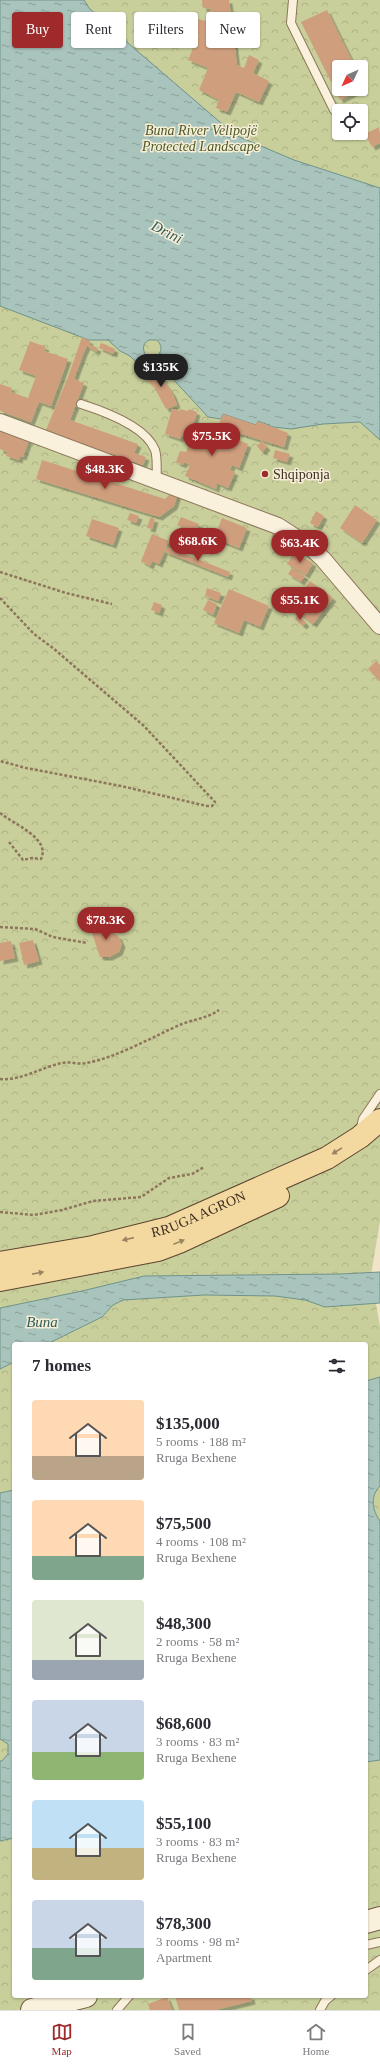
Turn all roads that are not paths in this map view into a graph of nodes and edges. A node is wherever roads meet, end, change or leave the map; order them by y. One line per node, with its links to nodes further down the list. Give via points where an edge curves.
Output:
1 (294, 0): 2 (lane, via 291,23)
2 (332, 106)
3 (80, 404): 5 (lane, via 102,411 135,427 147,438 154,450)
4 (0, 422): 5 (street)
5 (157, 481): 6 (street, via 278,526 297,538 323,559)
6 (380, 626)
7 (380, 1094): 9 (lane, via 363,1119)
8 (380, 1120): 9 (main road, RRUGA AGRON)
9 (370, 1139): 10 (main road, RRUGA AGRON, one-way to 10, via 169,1228 93,1247); 11 (main road, RRUGA AGRON, one-way to 9, via 158,1250 179,1242 343,1165)
10 (0, 1263)
11 (0, 1280)
12 (380, 1918): 13 (main road)
13 (368, 1921)
14 (380, 1942): 15 (lane)
15 (368, 1945)
16 (380, 1960): 17 (lane)
17 (368, 1969)
18 (78, 1998): 21 (main road)
19 (127, 1998): 22 (lane)
20 (329, 1998): 23 (lane)
21 (32, 2010)
22 (117, 2010)
23 (320, 2010)

